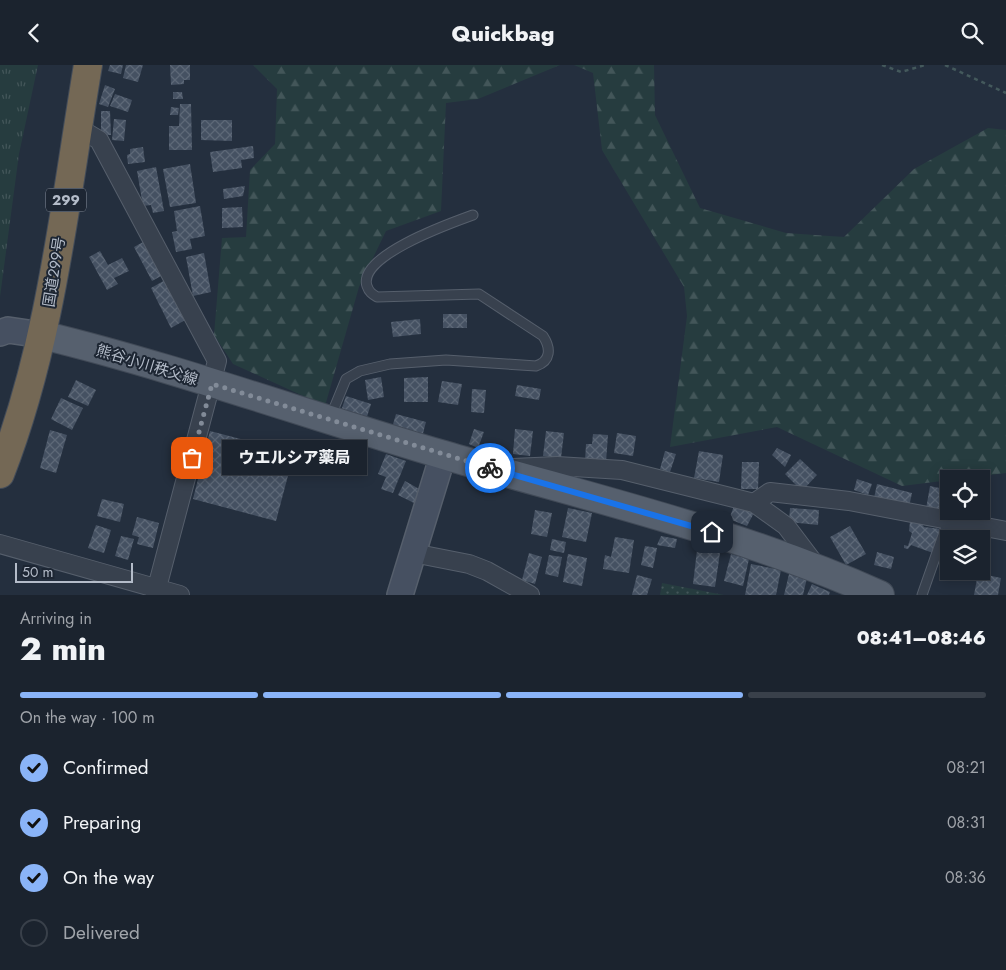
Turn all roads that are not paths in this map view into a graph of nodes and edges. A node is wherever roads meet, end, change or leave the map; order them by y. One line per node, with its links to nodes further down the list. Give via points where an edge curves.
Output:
1 (88, 65): 2 (highway, 国道299号 / 299)
2 (77, 127): 5 (highway, 国道299号 / 299); 6 (street, via 99,140 217,361)
3 (473, 215): 7 (lane, via 429,233 378,260 367,275 371,294 377,297 479,294 543,336 548,343 547,358 536,366 446,360 390,364 360,371 346,379)
4 (0, 333): 5 (street, via 8,330)
5 (42, 335): 6 (main road, 熊谷小川秩父線); 10 (highway, 国道299号 / 299)
6 (212, 384): 7 (main road, 熊谷小川秩父線); 17 (street)
7 (329, 420): 8 (main road, 熊谷小川秩父線)
8 (443, 455): 9 (main road, 熊谷小川秩父線); 15 (street)
9 (503, 472): 11 (street, via 512,468 557,466 622,470); 16 (main road, 熊谷小川秩父線, via 653,514)
10 (0, 474)
11 (754, 503): 12 (street, via 770,492 850,501); 16 (street, via 786,526)
12 (948, 521): 13 (street); 22 (lane)
13 (1006, 531)
14 (0, 544): 17 (street)
15 (413, 553): 19 (street); 20 (street, via 469,564)
16 (818, 568): 21 (main road, 熊谷小川秩父線)
17 (156, 592): 18 (street)
18 (180, 595)
19 (400, 595)
20 (530, 595)
21 (880, 595)
22 (922, 595)

